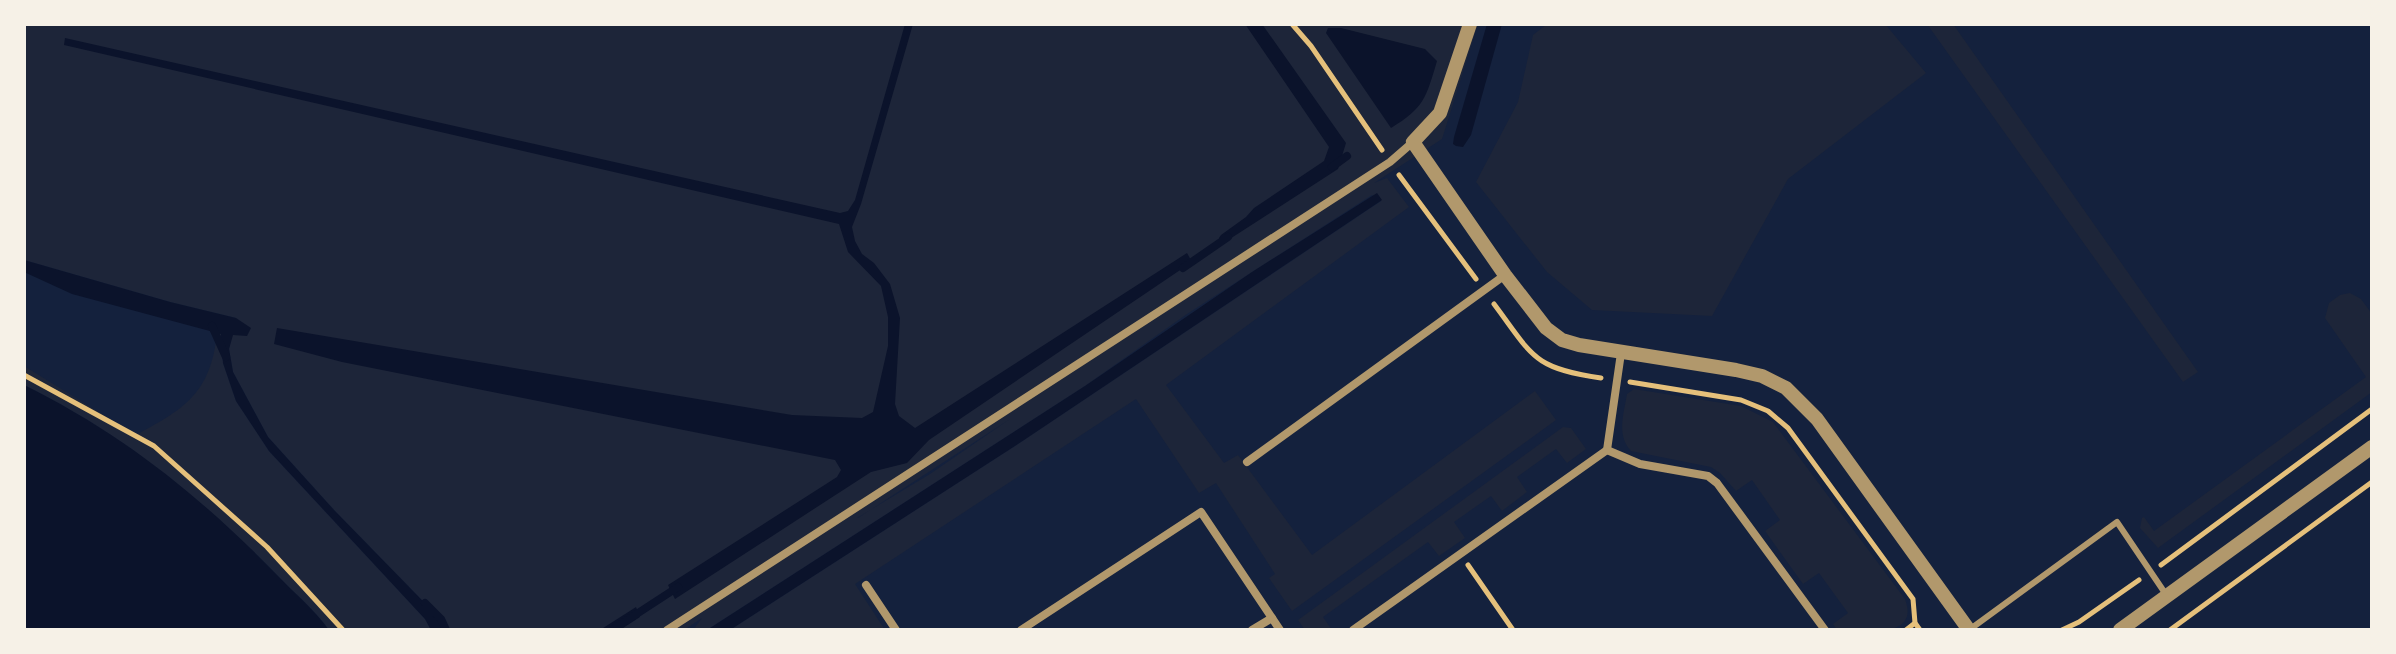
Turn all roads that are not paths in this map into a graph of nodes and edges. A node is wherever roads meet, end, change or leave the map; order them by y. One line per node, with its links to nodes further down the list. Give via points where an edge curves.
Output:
1 (1470, 24): 2 (street, via 1440,113)
2 (1413, 142): 3 (street); 11 (street, via 1390,162)
3 (1505, 275): 4 (street, via 1546,328 1562,340); 7 (street)
4 (1621, 353): 6 (street); 18 (street, via 1736,370 1786,388 1817,419)
5 (2372, 447): 9 (street)
6 (1607, 450): 16 (street); 17 (street, via 1640,464 1708,476 1717,483)
7 (1247, 462)
8 (866, 585): 12 (street)
9 (2167, 596): 18 (lane, via 2117,522); 19 (street)
10 (1272, 618): 13 (street, via 1201,512); 14 (street); 15 (street)
11 (667, 630)
12 (896, 630)
13 (1021, 630)
14 (1252, 630)
15 (1280, 630)
16 (1353, 630)
17 (1825, 630)
18 (1969, 630)
19 (2120, 630)

